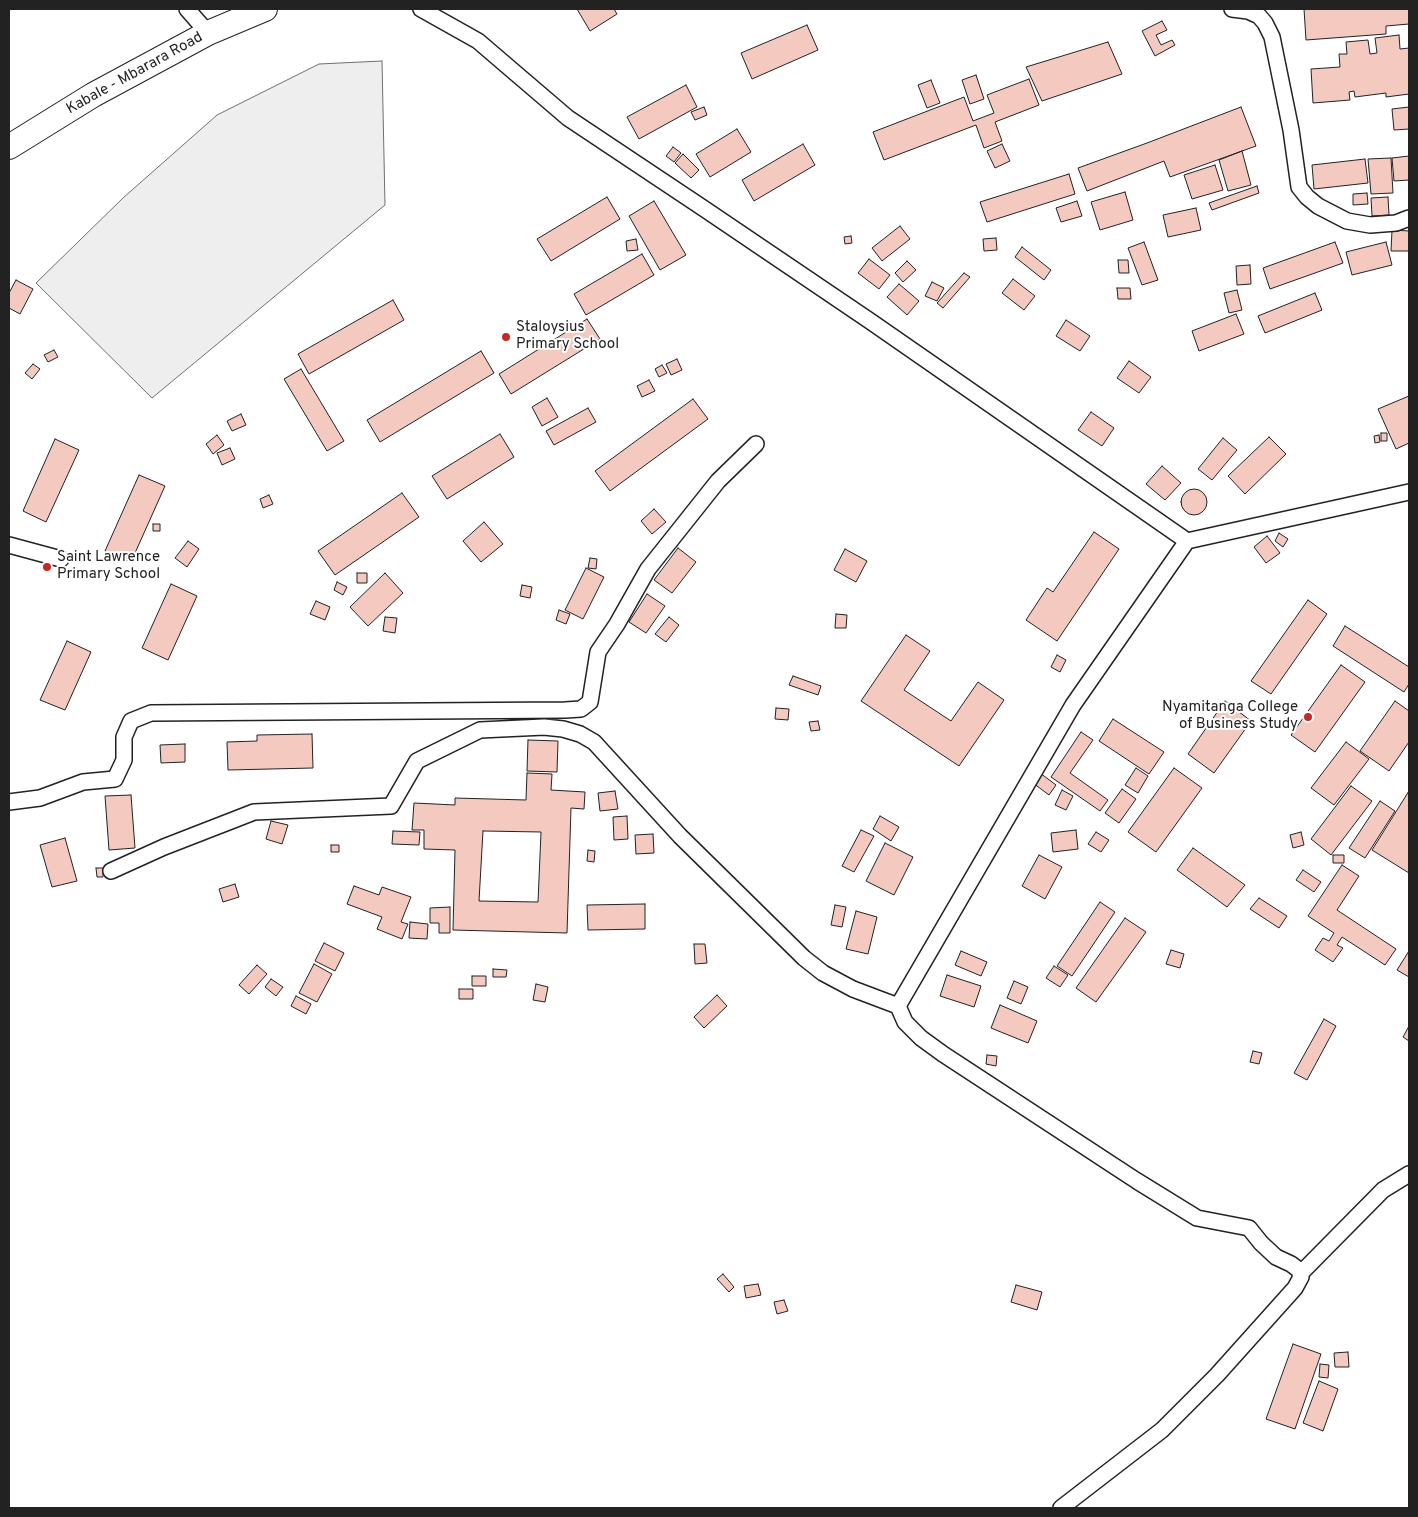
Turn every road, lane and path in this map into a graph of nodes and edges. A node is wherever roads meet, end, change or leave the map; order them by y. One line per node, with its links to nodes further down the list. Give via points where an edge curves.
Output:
1 (187, 9): 5 (street)
2 (265, 9): 5 (main road, Kabale - Mbarara Road)
3 (421, 9): 10 (street, via 478,41 568,118)
4 (1232, 9): 7 (street, via 1259,16 1272,38 1299,187 1307,197 1347,220 1370,225 1396,223)
5 (208, 33): 6 (main road, Kabale - Mbarara Road, via 93,95)
6 (9, 147)
7 (1409, 218)
8 (756, 444): 13 (street, via 718,481 648,569 598,652 590,702 581,709 151,713 131,721 124,737 124,760 115,780 83,782 40,798)
9 (1409, 492): 10 (street)
10 (1187, 541): 15 (street, via 1073,705)
11 (9, 545): 12 (street)
12 (61, 559)
13 (9, 802)
14 (111, 871): 15 (street, via 254,812 391,806 417,761 480,730 563,729 594,742 680,836 804,958 823,973 853,989)
15 (898, 1006): 17 (street, via 904,1022 943,1054 1197,1218 1249,1228 1276,1257 1300,1270)
16 (1409, 1174): 17 (street, via 1383,1190)
17 (1301, 1274): 18 (street, via 1294,1288 1217,1375 1162,1430)
18 (1061, 1508)

